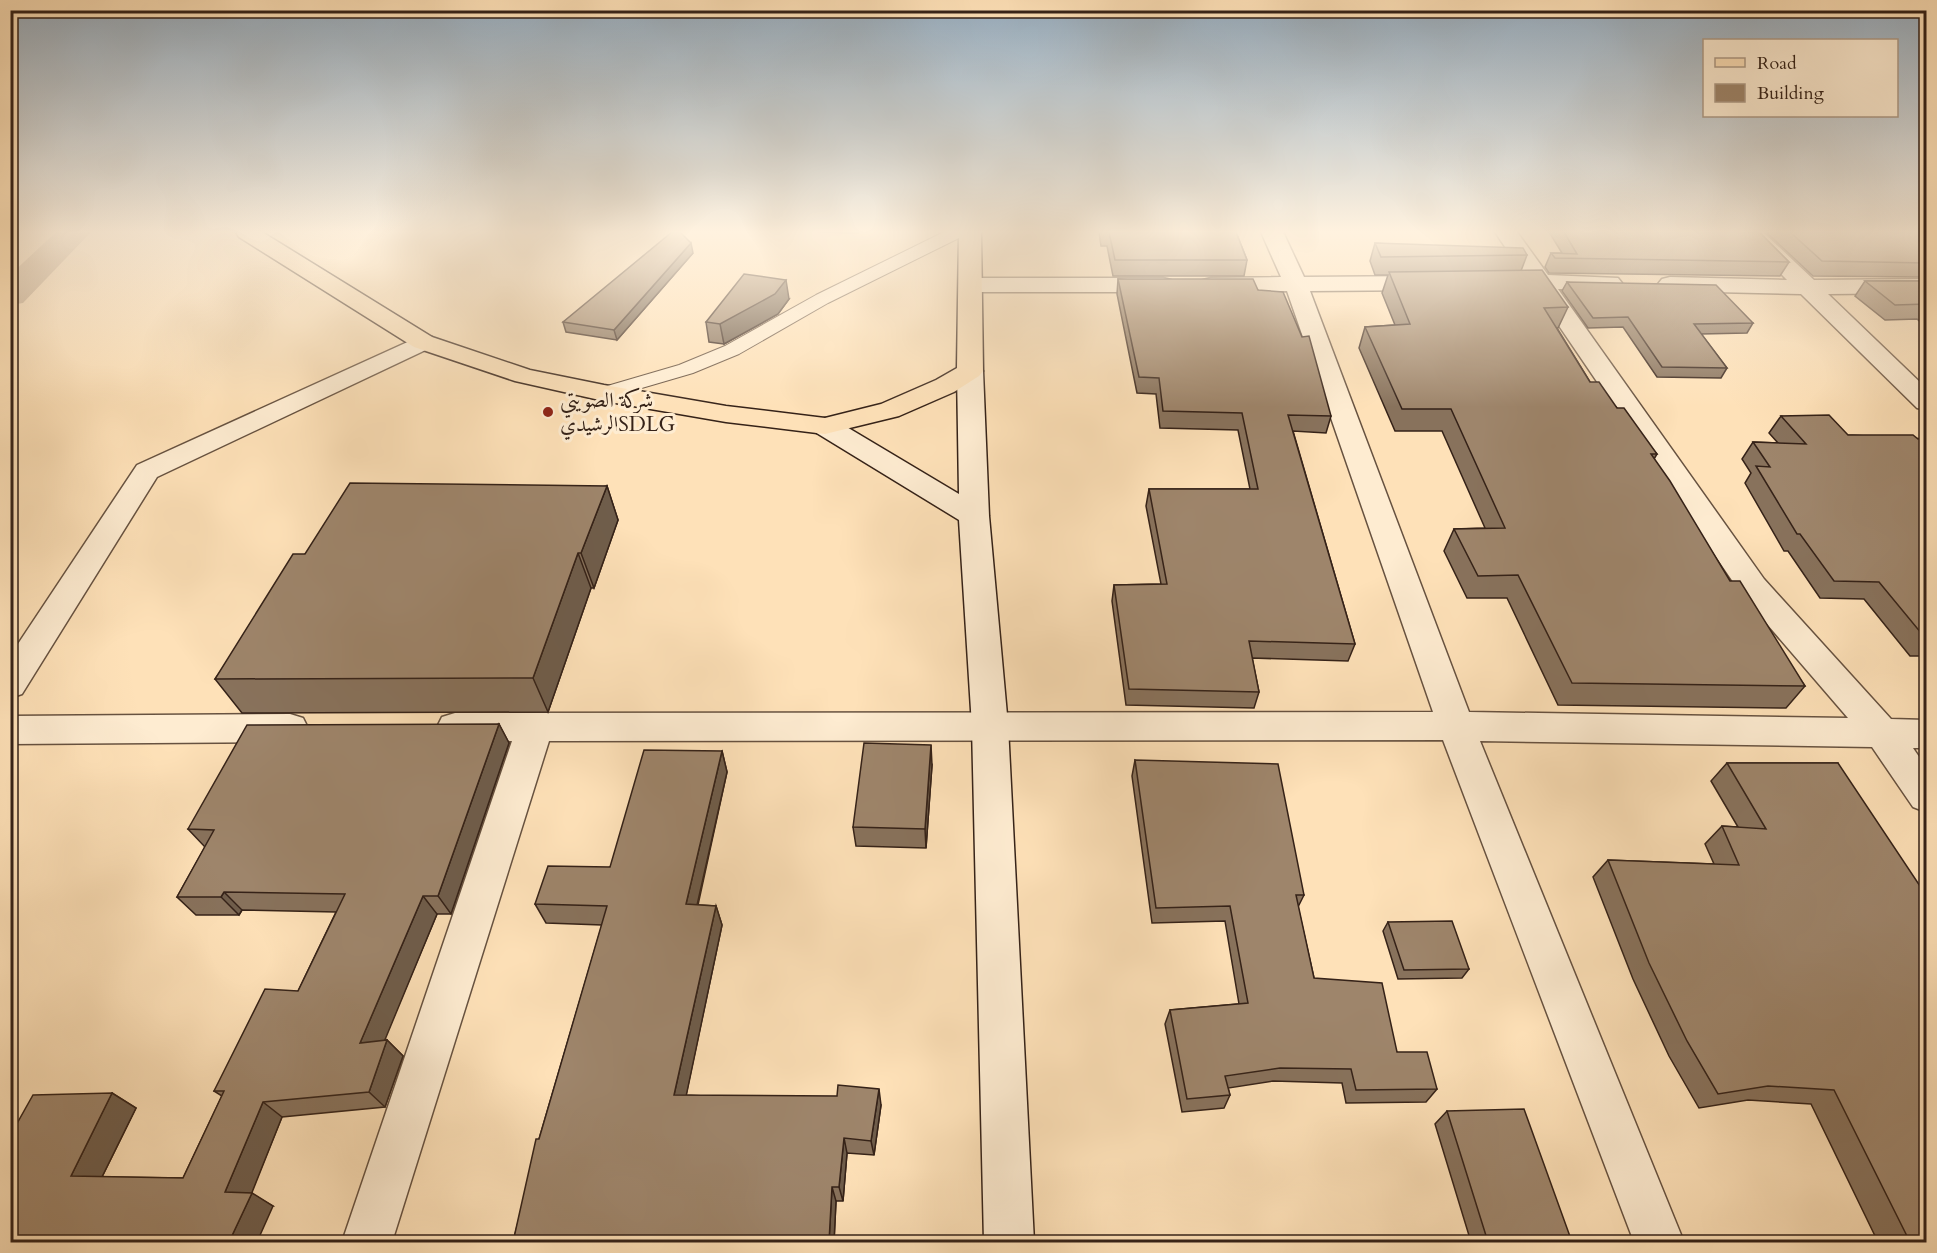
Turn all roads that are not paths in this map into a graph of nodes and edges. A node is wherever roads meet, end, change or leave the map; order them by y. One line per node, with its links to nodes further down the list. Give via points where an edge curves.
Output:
1 (341, 290): 7 (main road)
2 (839, 290): 9 (lane, via 732,350 686,369)
3 (972, 290): 8 (main road)
4 (1298, 290): 15 (street)
5 (1548, 290): 20 (street, via 1753,586)
6 (1812, 290): 10 (street)
7 (423, 342): 9 (main road, via 524,376); 13 (street, via 147,471)
8 (970, 372): 11 (main road, via 890,410); 12 (street)
9 (604, 393): 11 (main road)
10 (1926, 402)
11 (825, 426): 12 (street)
12 (974, 516): 14 (street)
13 (10, 685)
14 (990, 726): 15 (street); 17 (street); 24 (street)
15 (1456, 726): 20 (street); 25 (street)
16 (427, 727): 17 (street)
17 (535, 727): 23 (street)
18 (320, 728): 19 (street)
19 (10, 730)
20 (1883, 734): 21 (street); 22 (street)
21 (1926, 734)
22 (1926, 796)
23 (367, 1242)
24 (1009, 1242)
25 (1659, 1242)

